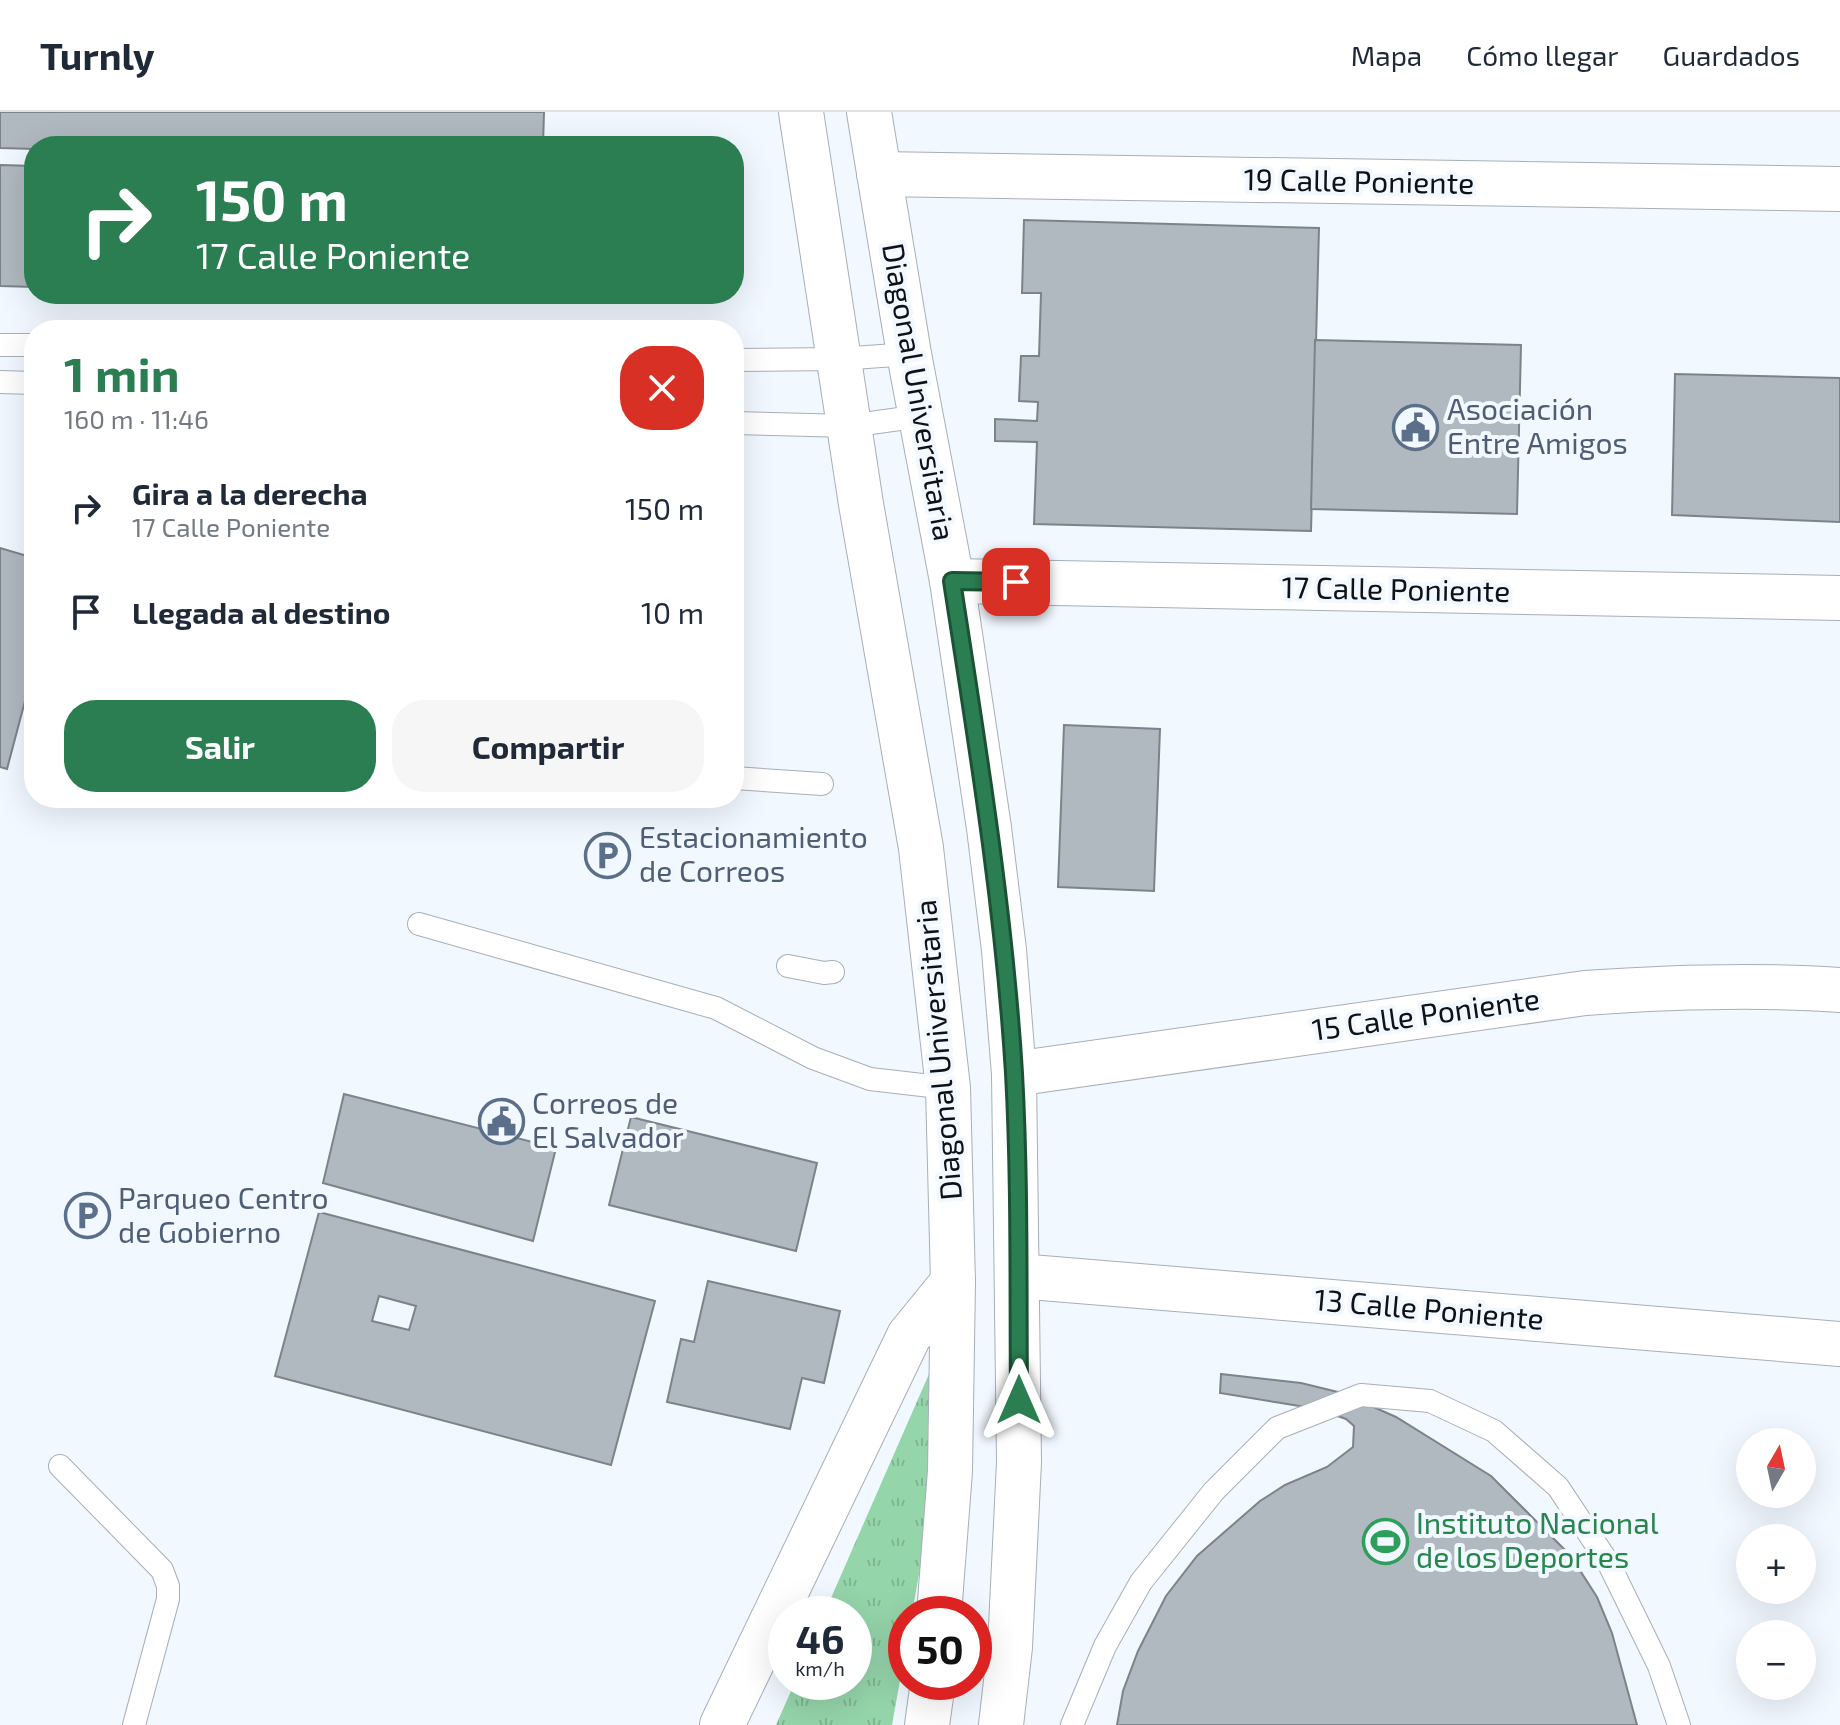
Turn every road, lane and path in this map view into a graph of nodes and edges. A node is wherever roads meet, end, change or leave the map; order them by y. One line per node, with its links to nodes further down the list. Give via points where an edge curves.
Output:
1 (801, 112): 8 (street, Diagonal Universitaria)
2 (869, 112): 3 (street, Diagonal Universitaria)
3 (879, 174): 4 (street, 19 Calle Poniente); 7 (street, Diagonal Universitaria)
4 (1840, 189)
5 (0, 345): 6 (lane)
6 (24, 345)
7 (909, 354): 8 (lane); 12 (street, Diagonal Universitaria)
8 (839, 359): 9 (lane); 14 (street, Diagonal Universitaria)
9 (744, 360)
10 (0, 382): 11 (lane)
11 (24, 383)
12 (921, 416): 14 (lane); 15 (street, Diagonal Universitaria)
13 (744, 423): 14 (lane)
14 (849, 426): 24 (street, Diagonal Universitaria, via 921,848)
15 (952, 581): 16 (street, 17 Calle Poniente); 23 (street, Diagonal Universitaria, via 993,858)
16 (1840, 598)
17 (744, 779): 18 (lane)
18 (822, 784)
19 (419, 924): 24 (lane, via 716,1008 813,1058 870,1079)
20 (788, 966): 21 (lane)
21 (833, 972)
22 (1840, 990): 23 (street, 15 Calle Poniente, via 1669,987 1585,993)
23 (1014, 1074): 25 (street, Diagonal Universitaria)
24 (948, 1088): 26 (street, Diagonal Universitaria)
25 (1018, 1276): 27 (street, 13 Calle Poniente); 34 (street, Diagonal Universitaria, via 1019,1462)
26 (953, 1282): 29 (street, Diagonal Universitaria, via 950,1471); 32 (street, via 909,1336)
27 (1840, 1344)
28 (60, 1466): 31 (lane, via 162,1570 168,1586)
29 (940, 1596)
30 (930, 1700): 33 (street)
31 (134, 1725)
32 (722, 1725)
33 (927, 1725)
34 (1001, 1725)
35 (1072, 1725): 36 (lane, via 1105,1646 1141,1582 1214,1491 1277,1428 1361,1395 1430,1401 1494,1431 1558,1487 1609,1564 1659,1666)
36 (1679, 1725)

